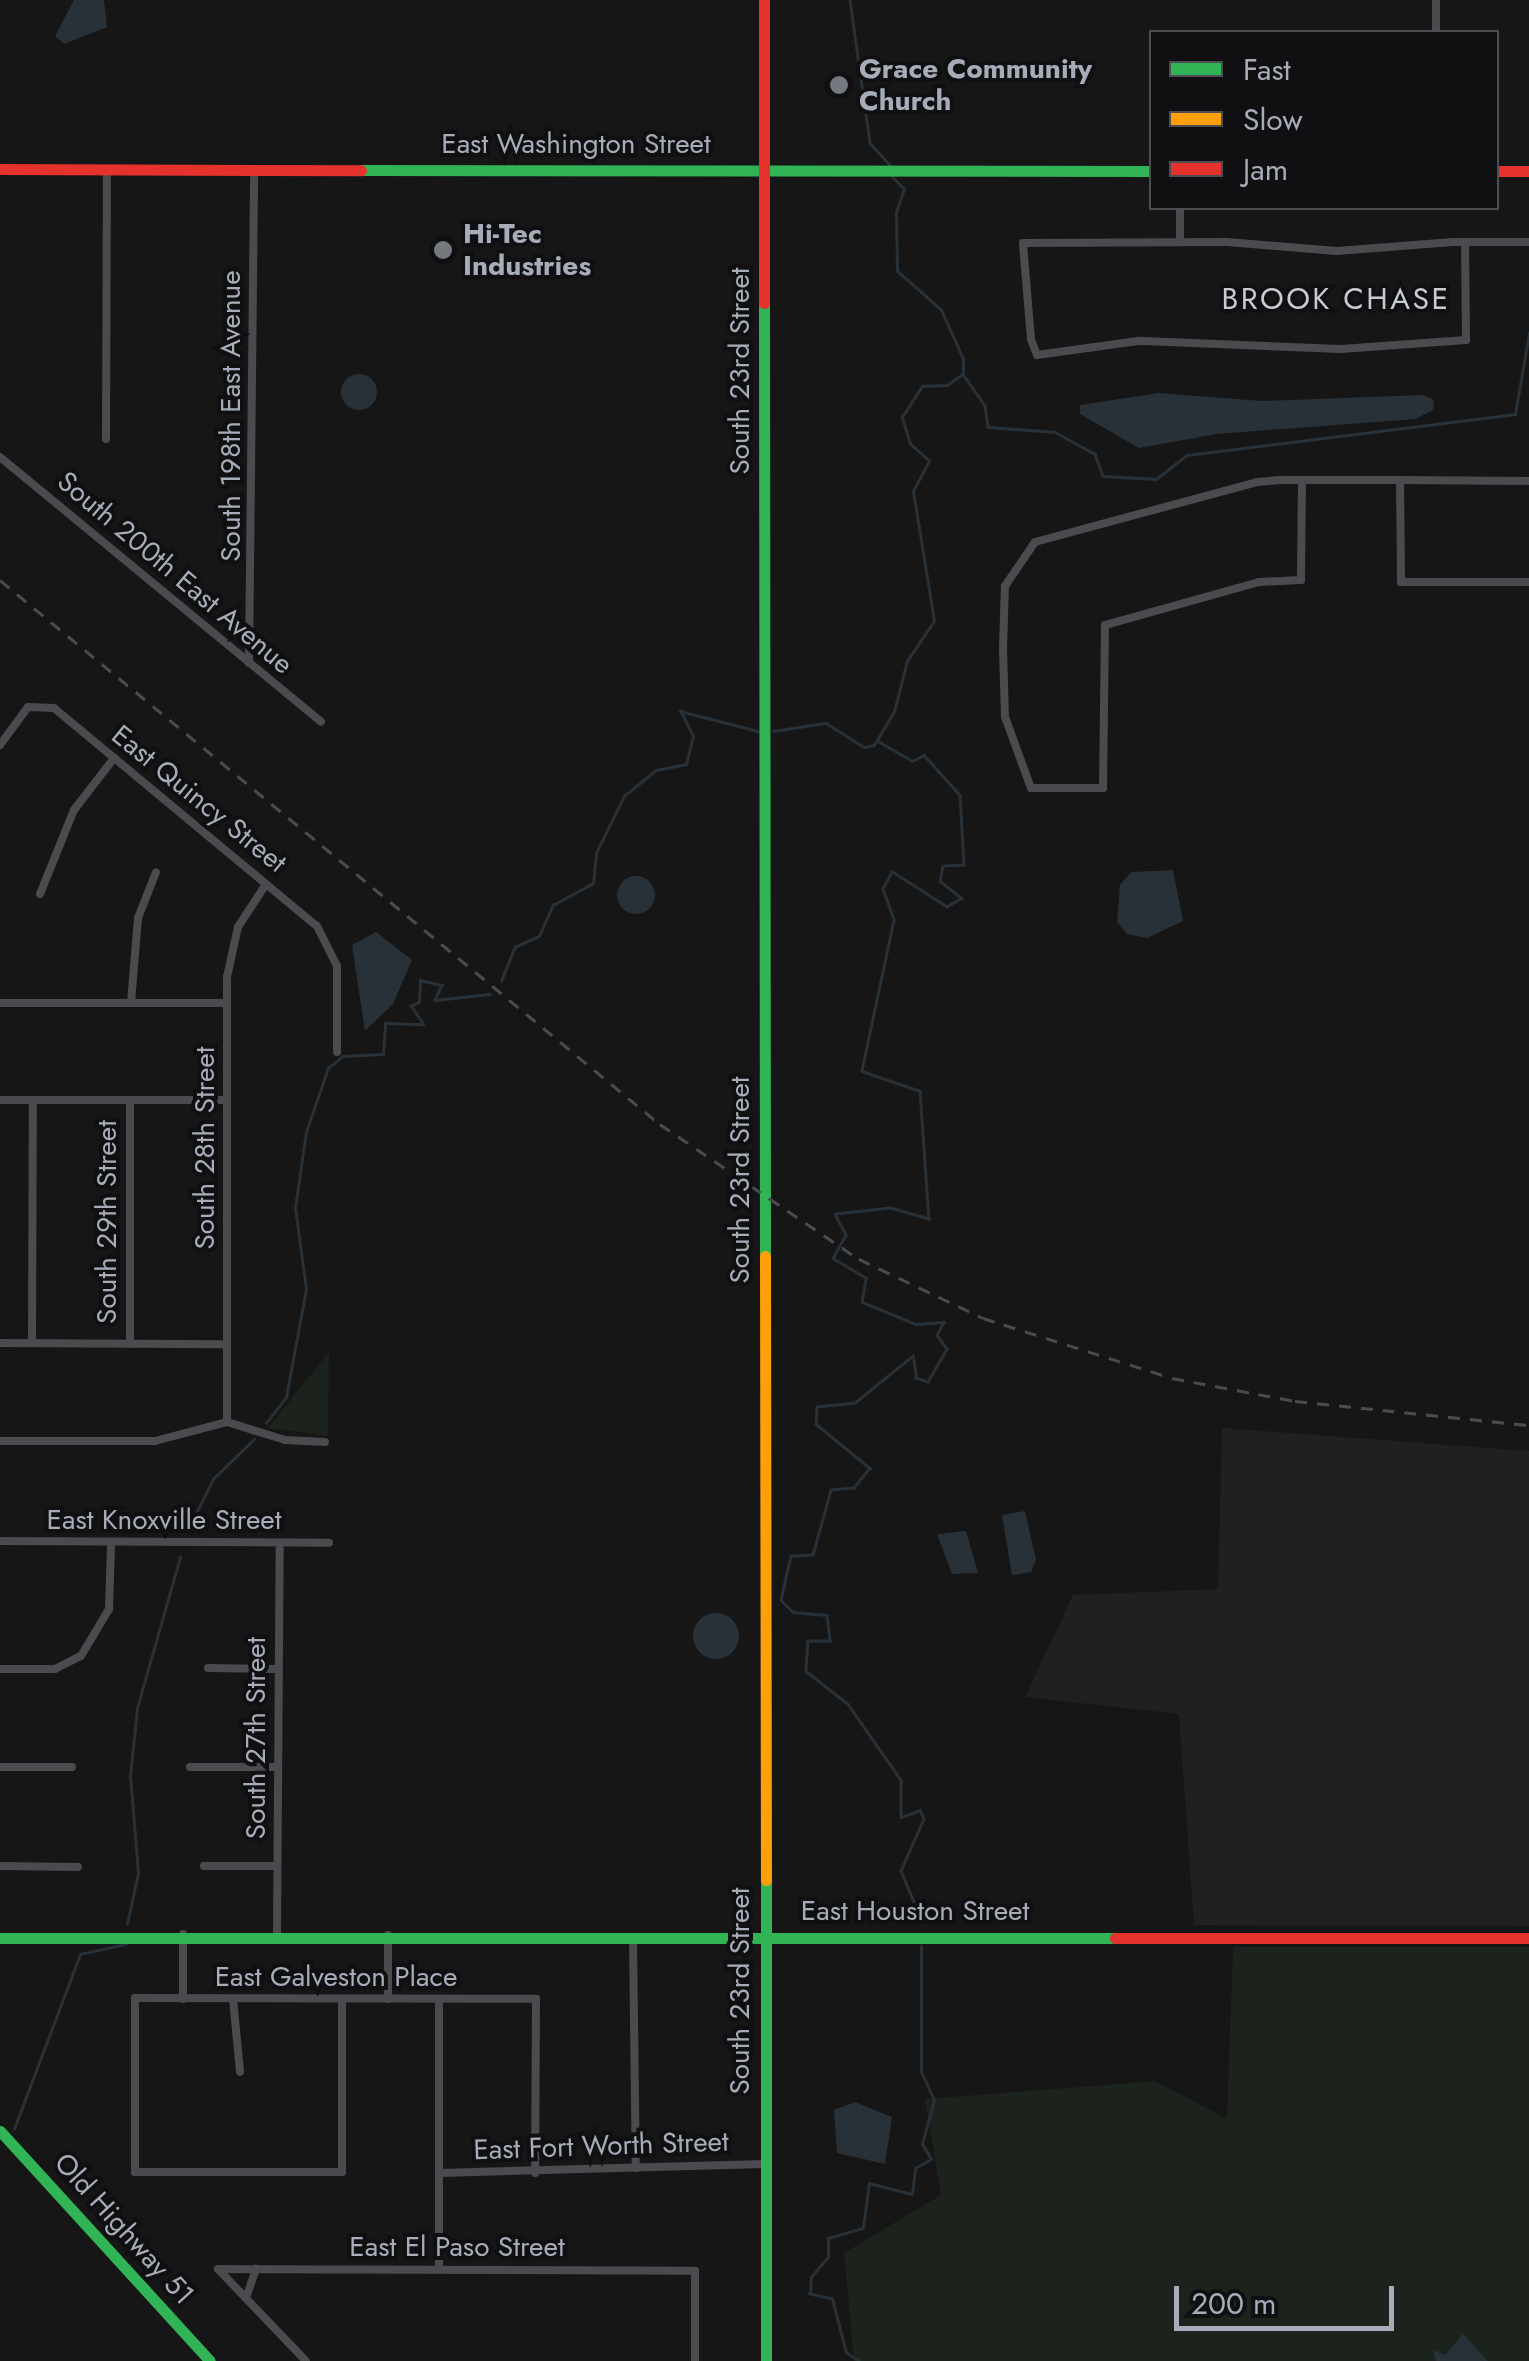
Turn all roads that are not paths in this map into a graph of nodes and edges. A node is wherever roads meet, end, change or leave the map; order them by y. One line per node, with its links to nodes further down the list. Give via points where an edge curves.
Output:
1 (764, 0): 5 (street, South 23rd Street)
2 (1436, 0): 3 (street)
3 (1436, 30)
4 (0, 169): 6 (street, East Washington Street)
5 (764, 169): 7 (street, East Washington Street); 8 (street, East Washington Street); 61 (street, South 23rd Street)
6 (107, 170): 7 (street, East Washington Street); 15 (street)
7 (254, 170): 21 (street, South 198th East Avenue)
8 (1149, 171)
9 (1499, 171): 10 (street)
10 (1529, 171)
11 (1180, 210): 12 (street)
12 (1180, 241): 13 (street, via 1337,251); 13 (street, via 1023,244 1037,355 1138,341 1341,350 1466,340)
13 (1466, 242): 14 (street)
14 (1529, 242)
15 (106, 439)
16 (0, 457): 21 (street, South 200th East Avenue)
17 (1302, 480): 17 (street, via 1238,486 1051,536 1020,554 1005,586 1005,716 1030,788 1104,788 1105,625 1258,582 1302,580); 18 (street)
18 (1400, 480): 19 (street); 20 (street, via 1401,582)
19 (1529, 481)
20 (1529, 582)
21 (249, 663): 22 (street, South 200th East Avenue)
22 (321, 722)
23 (0, 745): 24 (street, East Quincy Street, via 40,701)
24 (114, 758): 26 (street, East Quincy Street); 27 (street, via 74,810)
25 (156, 872): 29 (street, via 138,918)
26 (266, 884): 30 (street, South 28th Street, via 232,942); 31 (street, East Quincy Street, via 326,937 337,966)
27 (40, 894)
28 (0, 1003): 29 (street)
29 (131, 1003): 30 (street)
30 (227, 1003): 35 (street, South 28th Street)
31 (337, 1052)
32 (0, 1100): 33 (street)
33 (33, 1100): 34 (street); 37 (street)
34 (130, 1100): 35 (street); 38 (street, South 29th Street)
35 (227, 1100): 39 (street, South 28th Street)
36 (0, 1343): 37 (street)
37 (32, 1343): 38 (street)
38 (130, 1344): 39 (street)
39 (226, 1344): 40 (street, South 28th Street)
40 (226, 1422): 41 (street, via 156,1442); 42 (street, via 285,1440)
41 (0, 1442)
42 (325, 1442)
43 (0, 1542): 46 (street, East Knoxville Street)
44 (280, 1543): 45 (street, East Knoxville Street); 46 (street, East Knoxville Street); 49 (street, South 27th Street)
45 (329, 1543)
46 (110, 1547): 48 (street, via 109,1608 81,1656 55,1668)
47 (208, 1668): 49 (street)
48 (0, 1669)
49 (279, 1669): 53 (street, South 27th Street)
50 (0, 1766): 51 (street)
51 (72, 1767)
52 (190, 1767): 53 (street)
53 (277, 1768): 57 (street, South 27th Street)
54 (0, 1866): 55 (street)
55 (78, 1866)
56 (204, 1866): 57 (street)
57 (277, 1866): 59 (street, South 27th Street)
58 (183, 1934): 59 (street, East Houston Street); 63 (street, East Houston Street); 65 (street)
59 (277, 1934): 60 (street, East Houston Street)
60 (388, 1934): 62 (street, East Houston Street); 68 (street)
61 (766, 1935): 62 (street, East Houston Street); 64 (street, East Houston Street); 72 (street, South 23rd Street)
62 (633, 1936): 73 (street)
63 (0, 1938)
64 (1529, 1938)
65 (183, 1999): 66 (street, East Galveston Place); 67 (street, East Galveston Place, via 135,1998 135,2172 342,2172)
66 (233, 1999): 67 (street, East Galveston Place); 70 (street)
67 (342, 1999): 68 (street, East Galveston Place)
68 (388, 1999): 69 (street, East Galveston Place)
69 (439, 2000): 74 (street); 75 (street, East Galveston Place, via 536,2000)
70 (240, 2072)
71 (0, 2131): 79 (street, Old Highway 51)
72 (766, 2164): 73 (street, East Fort Worth Street); 82 (street, South 23rd Street)
73 (636, 2168): 75 (street, East Fort Worth Street)
74 (439, 2173): 75 (street, East Fort Worth Street); 77 (street)
75 (536, 2173)
76 (256, 2269): 77 (street, East El Paso Street); 78 (street); 78 (street, East El Paso Street, via 218,2269)
77 (439, 2270): 81 (street, East El Paso Street, via 696,2271)
78 (246, 2298): 80 (street)
79 (210, 2361)
80 (306, 2361)
81 (695, 2361)
82 (766, 2361)

